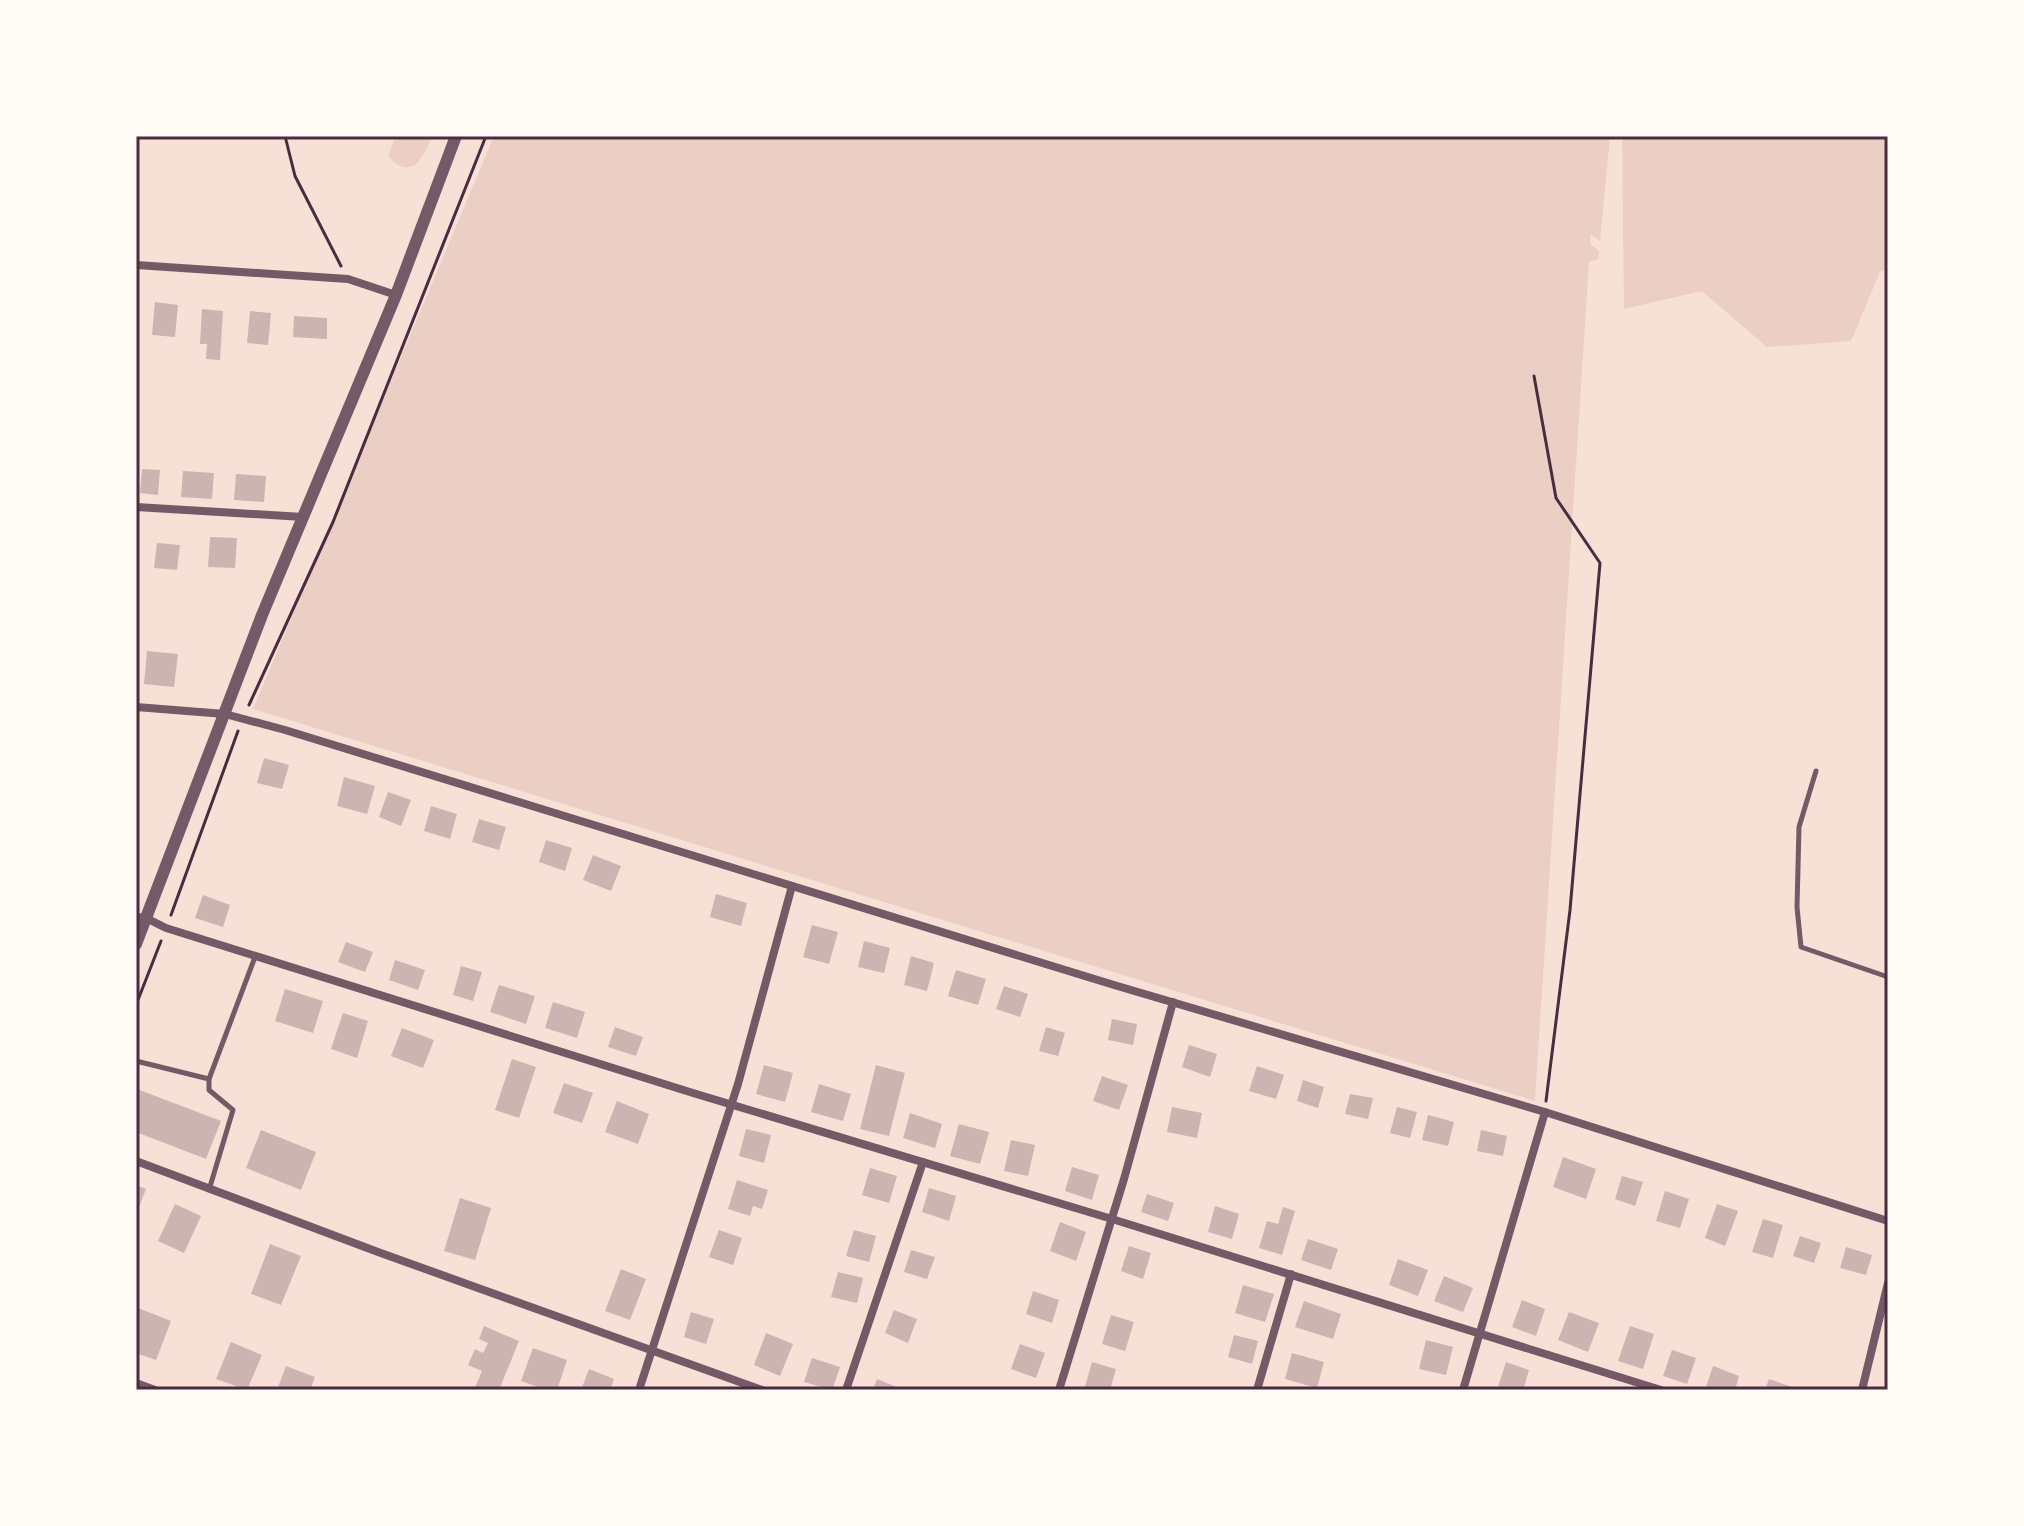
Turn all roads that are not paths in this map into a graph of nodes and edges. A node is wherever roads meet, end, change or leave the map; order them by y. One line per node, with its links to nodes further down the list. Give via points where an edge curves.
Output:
1 (456, 136): 3 (street)
2 (136, 265): 3 (street, via 348,279)
3 (396, 295): 5 (street)
4 (136, 507): 5 (street)
5 (303, 517): 7 (street)
6 (136, 707): 7 (street)
7 (225, 714): 9 (street); 10 (street)
8 (1816, 771): 13 (lane, via 1799,827 1801,947)
9 (792, 886): 14 (street); 17 (street)
10 (141, 918): 11 (street); 12 (street)
11 (136, 944)
12 (256, 956): 16 (lane); 17 (street)
13 (1888, 977)
14 (1173, 1002): 18 (street); 22 (street)
15 (136, 1061): 16 (lane)
16 (209, 1079): 21 (lane, via 209,1090 233,1110)
17 (730, 1104): 20 (street); 27 (street)
18 (1545, 1112): 23 (street); 26 (street)
19 (136, 1161): 21 (street)
20 (923, 1162): 22 (street); 32 (street)
21 (209, 1190): 27 (street)
22 (1112, 1219): 24 (street); 33 (street)
23 (1888, 1221)
24 (1291, 1274): 26 (street); 34 (street)
25 (1888, 1283): 37 (street)
26 (1480, 1333): 35 (street); 36 (street)
27 (652, 1351): 30 (street); 31 (street)
28 (136, 1383): 29 (street)
29 (155, 1390)
30 (639, 1390)
31 (762, 1390)
32 (846, 1390)
33 (1059, 1390)
34 (1257, 1390)
35 (1463, 1390)
36 (1661, 1390)
37 (1862, 1390)

